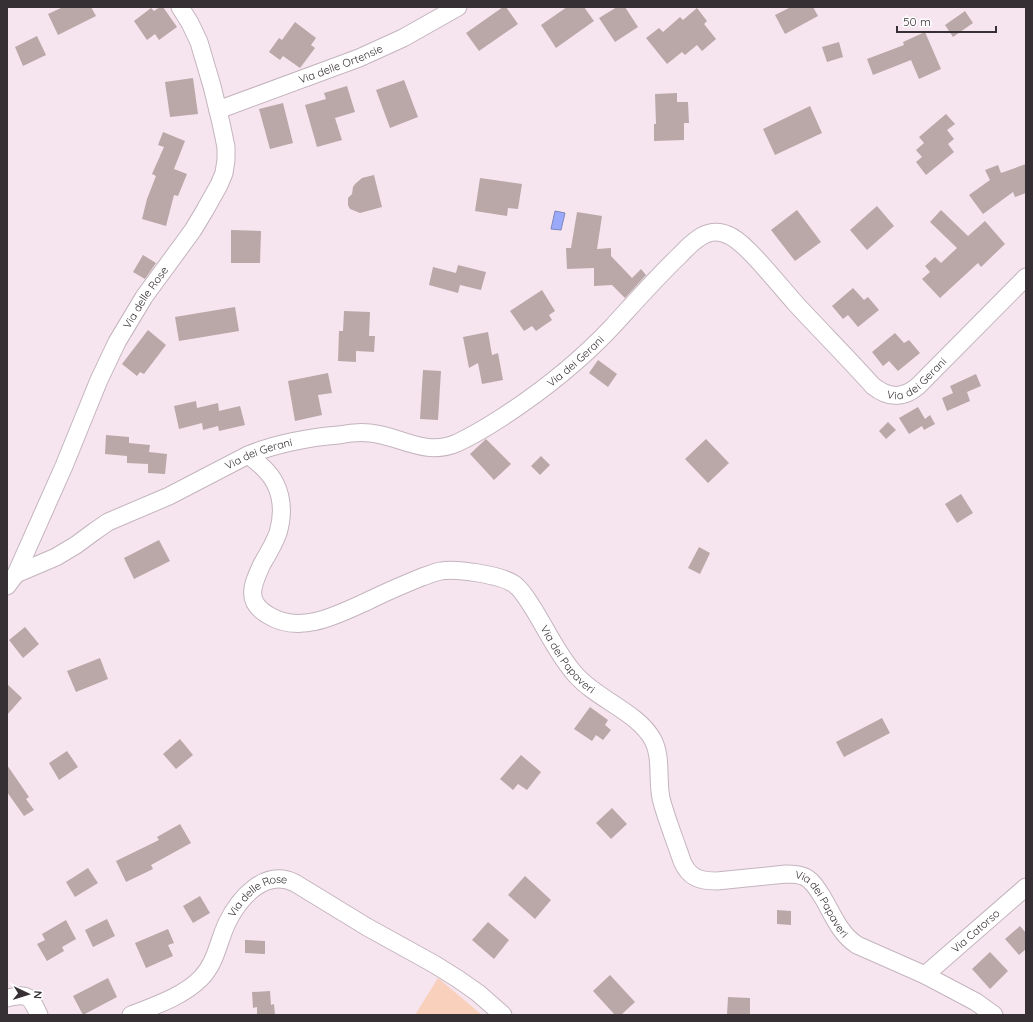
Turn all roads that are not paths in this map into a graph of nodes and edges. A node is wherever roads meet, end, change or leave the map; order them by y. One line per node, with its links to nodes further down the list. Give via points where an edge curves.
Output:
1 (180, 7): 3 (street, Via delle Rose, via 199,42)
2 (458, 7): 3 (street, Via delle Ortensie, via 408,35 358,58)
3 (218, 110): 6 (street, Via delle Rose, via 226,147 222,178 205,210 144,297 112,352)
4 (1026, 277): 5 (street, Via dei Gerani, via 912,392 889,395 873,386 743,246 727,234 713,232 701,236 692,243 576,361 518,406 463,440 432,448 381,435 352,433 300,440)
5 (248, 455): 6 (street, Via dei Gerani, via 169,496 108,522 76,545); 8 (street, Via dei Papaveri, via 270,474 278,489 282,505 278,532 252,588 256,604 266,614 290,622 304,623 325,619 443,570 498,577 511,582 520,590 563,659 580,680 635,719 654,741 663,805 684,867 692,875 709,881 786,874 803,876 818,889 850,940)
6 (12, 580)
7 (1026, 887): 8 (street, Via Catorso)
8 (925, 975): 13 (street, Via dei Papaveri, via 976,1002)
9 (7, 998): 10 (street, via 21,995 29,998)
10 (39, 1015)
11 (131, 1015): 12 (street, Via delle Rose, via 166,1001 191,987 201,978 213,962 236,908 256,887 276,878 295,883 443,969 469,986)
12 (503, 1015)
13 (994, 1015)

